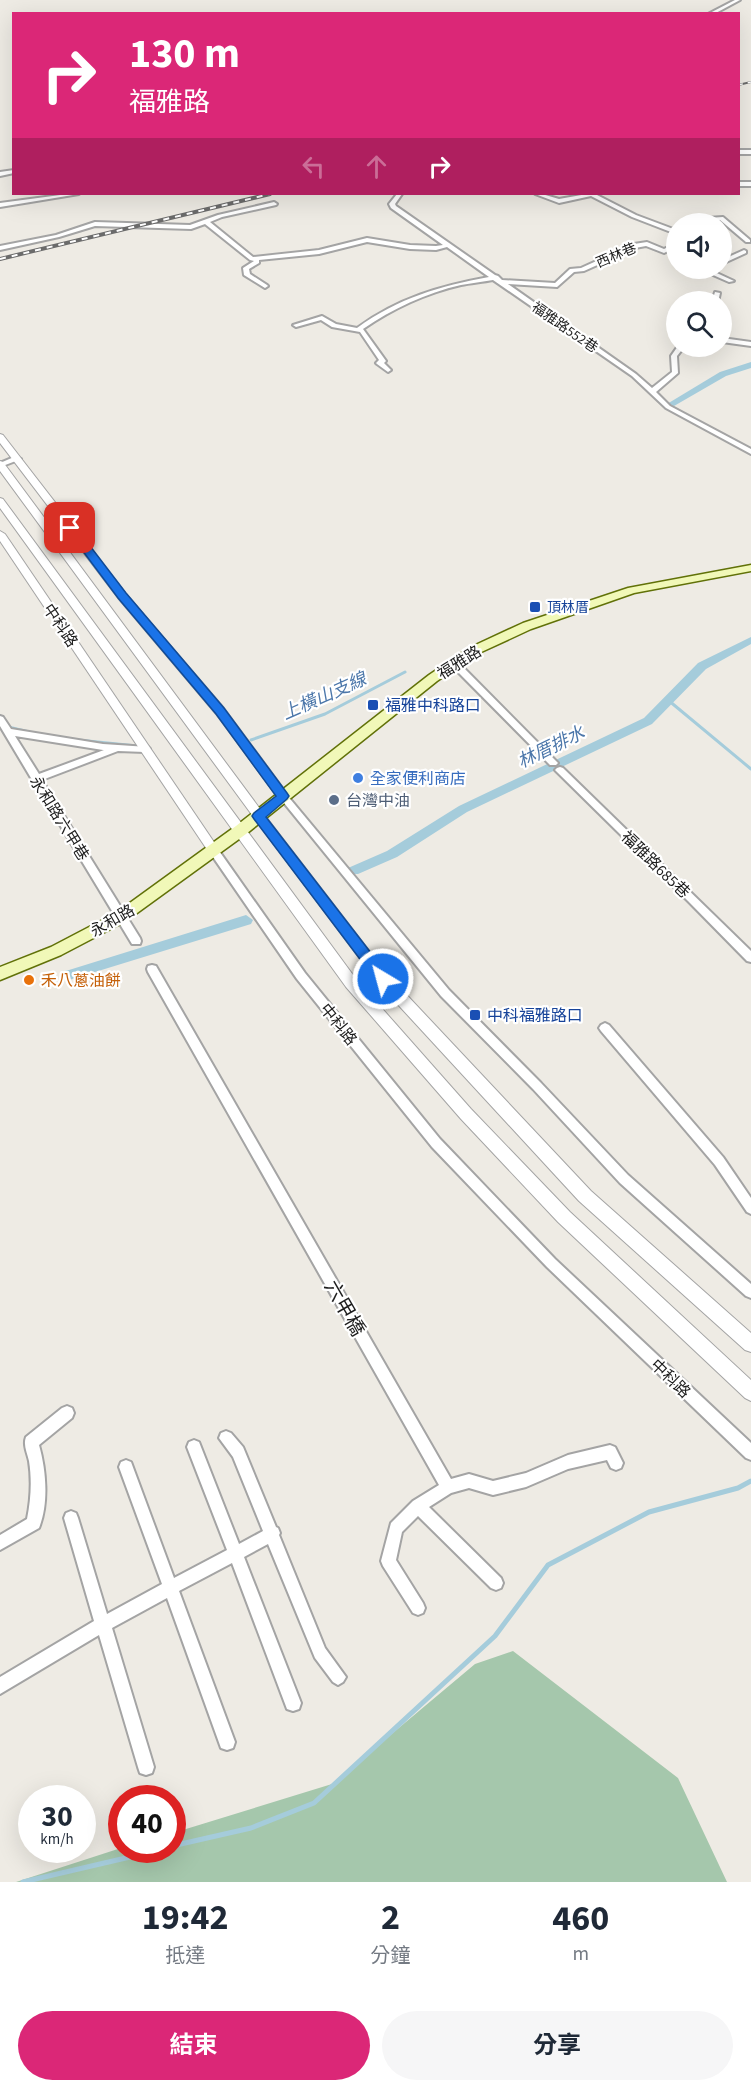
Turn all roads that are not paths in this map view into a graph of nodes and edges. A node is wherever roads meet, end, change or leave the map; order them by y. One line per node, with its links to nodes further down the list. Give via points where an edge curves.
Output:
1 (738, 0): 2 (street)
2 (714, 12)
3 (69, 195): 9 (street)
4 (398, 195): 14 (street, 福雅路552巷, via 393,207)
5 (541, 195): 6 (street, 西林巷, via 559,201)
6 (587, 195)
7 (594, 195): 12 (street, 西林巷)
8 (274, 204): 10 (street)
9 (0, 205)
10 (205, 221): 15 (street, via 184,227 95,224); 19 (street)
11 (732, 227): 13 (street)
12 (666, 228)
13 (748, 241)
14 (449, 245): 19 (street, via 404,247 367,240 319,252); 20 (street, 福雅路552巷)
15 (0, 248)
16 (665, 250): 20 (street, 西林巷, via 647,244 634,246 582,270 572,270 557,285)
17 (744, 252): 18 (street)
18 (732, 257)
19 (256, 259): 23 (street, via 247,267 247,275)
20 (499, 279): 25 (street, 西林巷, via 469,282 430,293); 30 (street, 福雅路552巷)
21 (726, 279): 22 (street)
22 (731, 281)
23 (266, 286)
24 (296, 325): 25 (street, via 322,318 334,326)
25 (358, 330): 29 (street)
26 (732, 341): 27 (street)
27 (751, 344)
28 (674, 357): 30 (street, via 675,373)
29 (388, 370)
30 (652, 391): 32 (street, 福雅路552巷, via 668,407)
31 (0, 437): 33 (street)
32 (751, 452)
33 (17, 459): 34 (street); 44 (street, via 122,596 220,711)
34 (0, 464): 45 (street)
35 (0, 501): 46 (street, 中科路)
36 (0, 534): 42 (street, 中科路)
37 (751, 568): 38 (main road, 福雅路, via 632,590 527,626)
38 (454, 663): 44 (main road, 福雅路); 50 (street, 福雅路685巷)
39 (0, 719): 40 (street, 永和路六甲巷)
40 (8, 732): 41 (street); 43 (street, 永和路六甲巷)
41 (119, 748): 42 (street); 43 (street)
42 (145, 749): 47 (street, 中科路)
43 (35, 779): 48 (street, 永和路六甲巷)
44 (283, 796): 45 (main road, 福雅路); 55 (street, via 445,993 624,1179)
45 (259, 816): 46 (main road, 福雅路); 56 (street, via 383,979 498,1104 585,1196)
46 (241, 830): 47 (main road, 福雅路); 57 (street, 中科路, via 351,983 466,1114 564,1217)
47 (214, 850): 48 (main road, 永和路); 61 (street, 中科路, via 300,976 436,1143 551,1263)
48 (121, 917): 49 (street); 52 (main road, 永和路, via 56,951)
49 (136, 941)
50 (751, 958)
51 (152, 969): 64 (street, 六甲橋)
52 (0, 974)
53 (605, 1028): 54 (street, via 719,1161)
54 (751, 1208)
55 (751, 1292)
56 (751, 1344)
57 (751, 1392)
58 (68, 1413): 68 (street, via 31,1442 39,1493 34,1523)
59 (226, 1438): 67 (street, via 238,1452)
60 (194, 1448): 69 (street)
61 (751, 1453)
62 (616, 1463): 64 (street, via 610,1452 493,1488 469,1481)
63 (126, 1467): 71 (street)
64 (448, 1487): 65 (street)
65 (418, 1506): 70 (street); 72 (street, via 396,1528 388,1561)
66 (71, 1518): 73 (street)
67 (273, 1533): 69 (street); 74 (street, via 320,1653)
68 (0, 1543)
69 (235, 1553): 71 (street); 76 (street)
70 (496, 1583)
71 (170, 1587): 73 (street); 77 (street)
72 (418, 1608)
73 (103, 1624): 75 (street); 78 (street)
74 (338, 1677)
75 (0, 1686)
76 (293, 1702)
77 (227, 1742)
78 (146, 1767)

